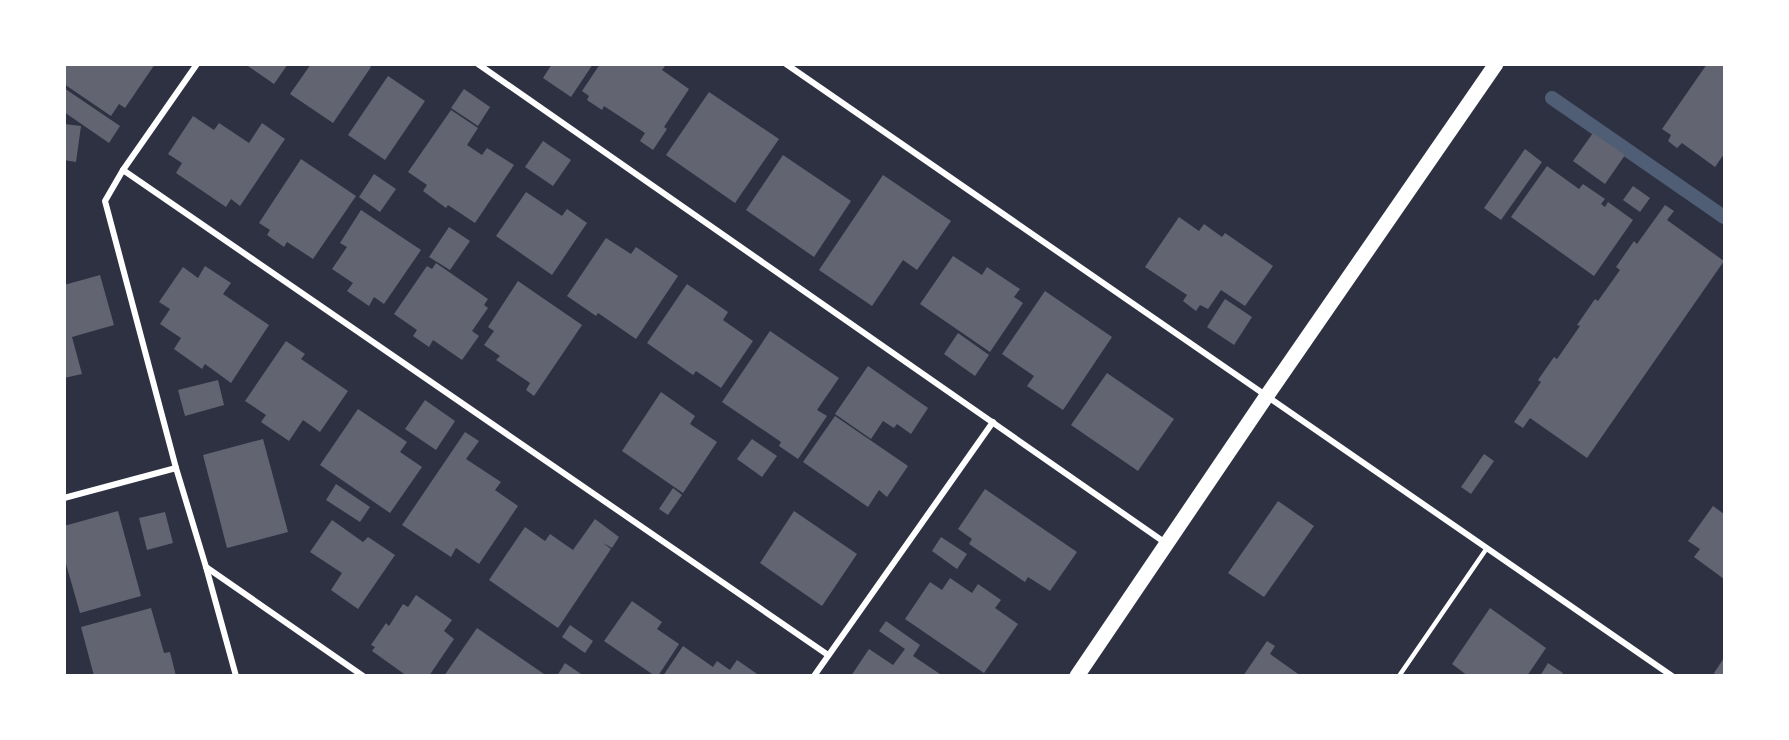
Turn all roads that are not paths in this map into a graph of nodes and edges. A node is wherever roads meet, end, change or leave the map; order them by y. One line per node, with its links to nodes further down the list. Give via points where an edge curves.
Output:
1 (197, 64): 5 (street)
2 (478, 64): 7 (street)
3 (786, 64): 6 (street)
4 (1496, 64): 6 (main road)
5 (123, 170): 8 (street, via 105,201); 13 (street)
6 (1266, 397): 10 (main road); 11 (street)
7 (993, 422): 10 (street); 13 (street)
8 (176, 468): 9 (street); 12 (street)
9 (64, 498)
10 (1167, 544): 17 (main road)
11 (1486, 548): 18 (lane); 19 (street)
12 (206, 567): 14 (street); 15 (street)
13 (828, 655): 16 (street)
14 (236, 675)
15 (363, 675)
16 (814, 675)
17 (1077, 675)
18 (1399, 675)
19 (1672, 675)

